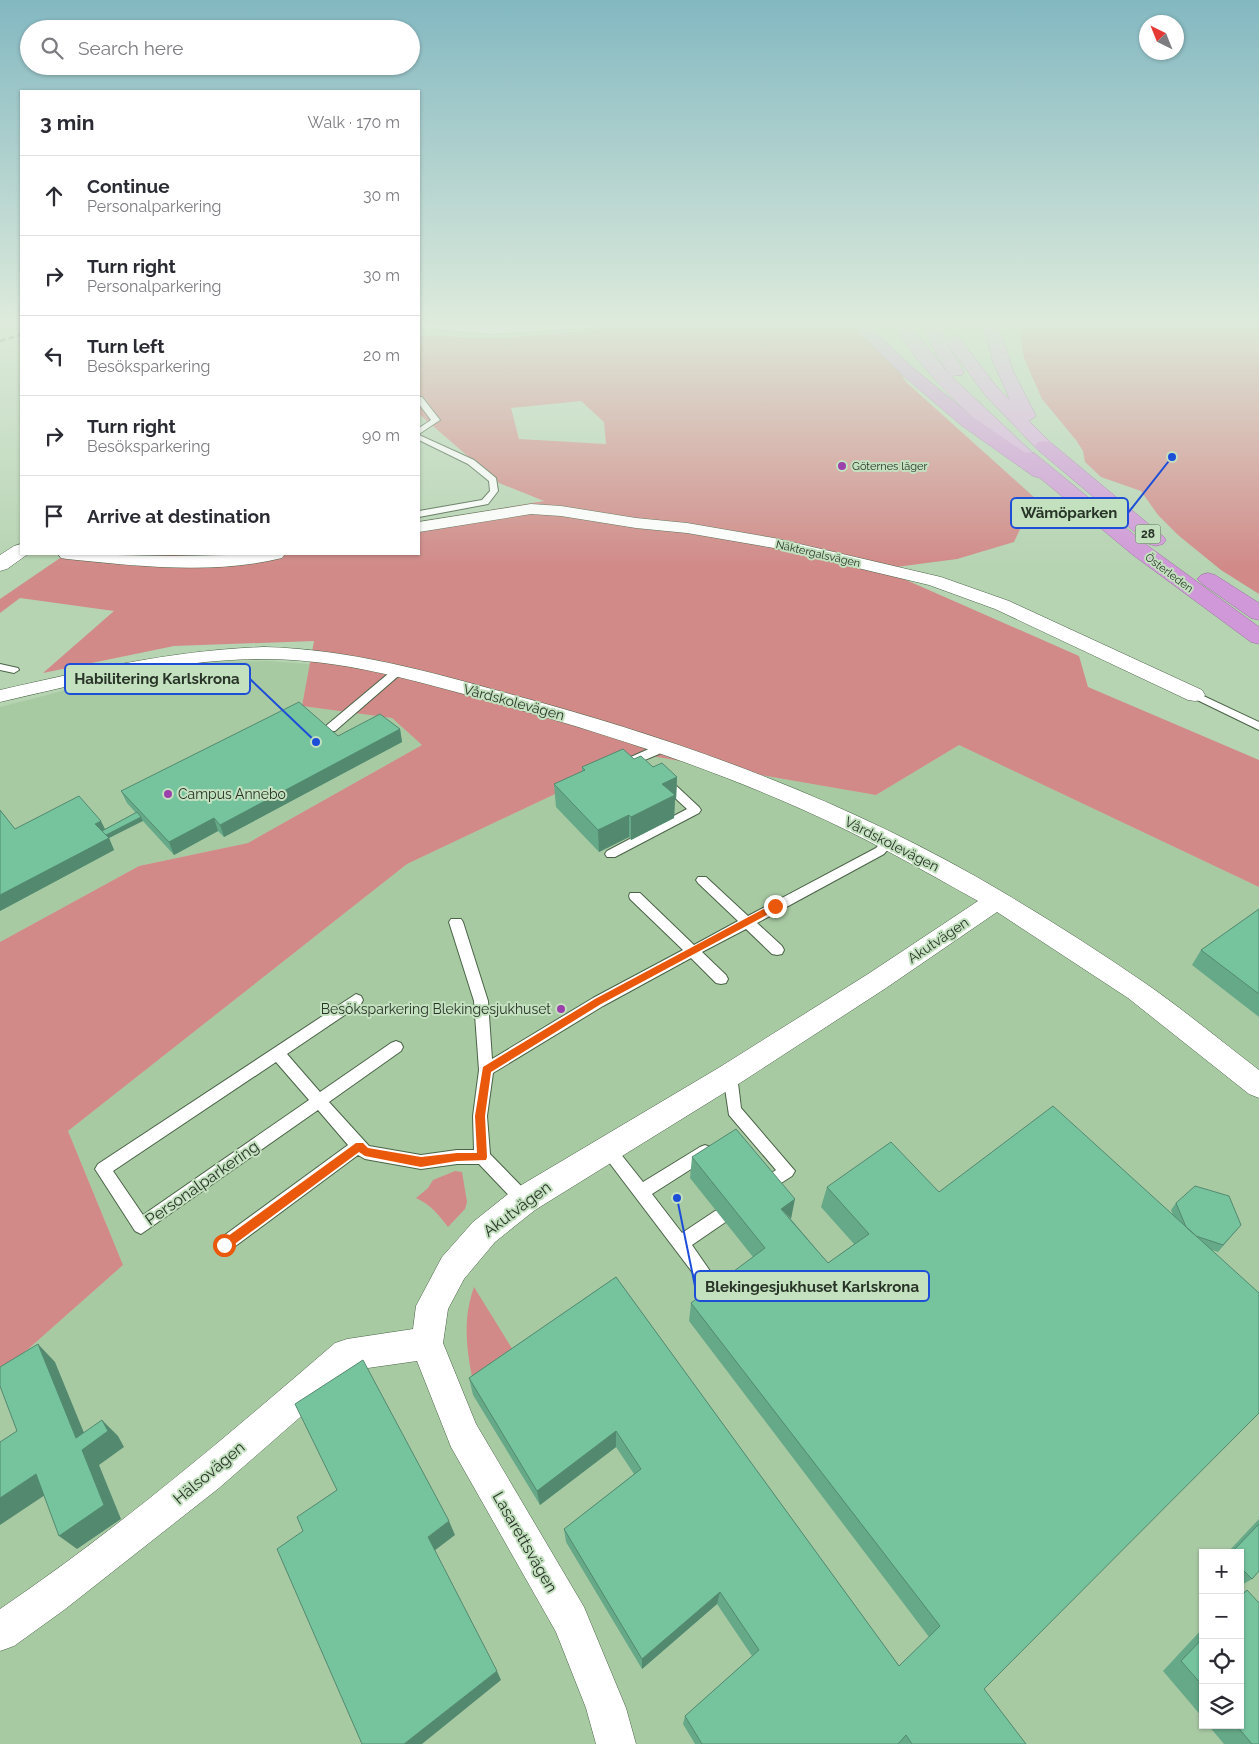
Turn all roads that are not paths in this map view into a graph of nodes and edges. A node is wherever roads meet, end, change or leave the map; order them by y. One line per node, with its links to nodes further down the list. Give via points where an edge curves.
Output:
1 (423, 404): 7 (lane, via 436,420)
2 (947, 404): 10 (highway)
3 (971, 404): 9 (highway)
4 (981, 404): 9 (highway, Österleden / 28)
5 (1001, 404): 9 (highway, Österleden / 28)
6 (1020, 404): 9 (highway)
7 (420, 431)
8 (420, 437): 11 (lane, via 471,462 493,480 494,491)
9 (1036, 451): 10 (highway, Österleden / 28); 20 (highway, Österleden / 28)
10 (1058, 484): 21 (highway, Österleden / 28, via 1144,555)
11 (487, 508): 12 (lane); 13 (street, Näktergalsvägen); 25 (street, Näktergalsvägen, via 561,511 687,528 774,543 935,581 1002,606)
12 (420, 514)
13 (420, 527)
14 (20, 550): 18 (street)
15 (20, 550): 19 (street)
16 (77, 555): 17 (street, via 209,562)
17 (268, 555)
18 (0, 560)
19 (0, 565)
20 (1259, 613)
21 (1259, 637)
22 (0, 667): 23 (lane)
23 (14, 670)
24 (399, 670): 26 (street, Vårdskolevägen, via 317,655 218,654 114,669); 28 (lane); 29 (street, Vårdskolevägen)
25 (1196, 695): 27 (lane)
26 (0, 696)
27 (1259, 726)
28 (331, 728)
29 (661, 745): 30 (lane); 32 (street, Vårdskolevägen, via 782,791)
30 (647, 764): 31 (lane); 33 (lane, via 695,810)
31 (615, 769)
32 (889, 841): 36 (street, Vårdskolevägen); 38 (lane, via 880,851)
33 (611, 854)
34 (702, 880): 38 (lane)
35 (634, 896): 39 (lane)
36 (997, 900): 46 (street, Akutvägen); 47 (street, via 1137,992)
37 (456, 922): 45 (lane, via 481,1000)
38 (746, 922): 39 (lane); 40 (lane)
39 (694, 950): 41 (lane); 45 (lane, via 598,1002)
40 (777, 950)
41 (721, 979)
42 (356, 1000): 44 (lane, Personalparkering)
43 (396, 1047): 48 (lane, Personalparkering)
44 (277, 1053): 48 (lane); 48 (lane, Personalparkering, via 103,1169 141,1226)
45 (486, 1070): 54 (lane, via 480,1116)
46 (730, 1075): 49 (lane, via 734,1110); 53 (street, Akutvägen)
47 (1259, 1086)
48 (319, 1101): 51 (lane)
49 (747, 1125): 50 (lane); 55 (lane, via 787,1171)
50 (731, 1135)
51 (360, 1146): 54 (lane, via 365,1152 421,1162); 60 (lane)
52 (715, 1146): 56 (lane)
53 (607, 1148): 56 (lane); 57 (street, Akutvägen)
54 (482, 1157): 57 (lane)
55 (764, 1187)
56 (641, 1192): 59 (lane)
57 (524, 1200): 62 (street, Akutvägen, via 484,1232 453,1268 432,1306)
58 (721, 1216): 59 (lane)
59 (681, 1243): 61 (lane)
60 (224, 1245)
61 (702, 1271)
62 (427, 1343): 63 (street, Hälsovägen, via 346,1355 192,1488 51,1597); 64 (street, Lasarettsvägen, via 463,1435 571,1620 606,1708)
63 (0, 1632)
64 (616, 1744)

